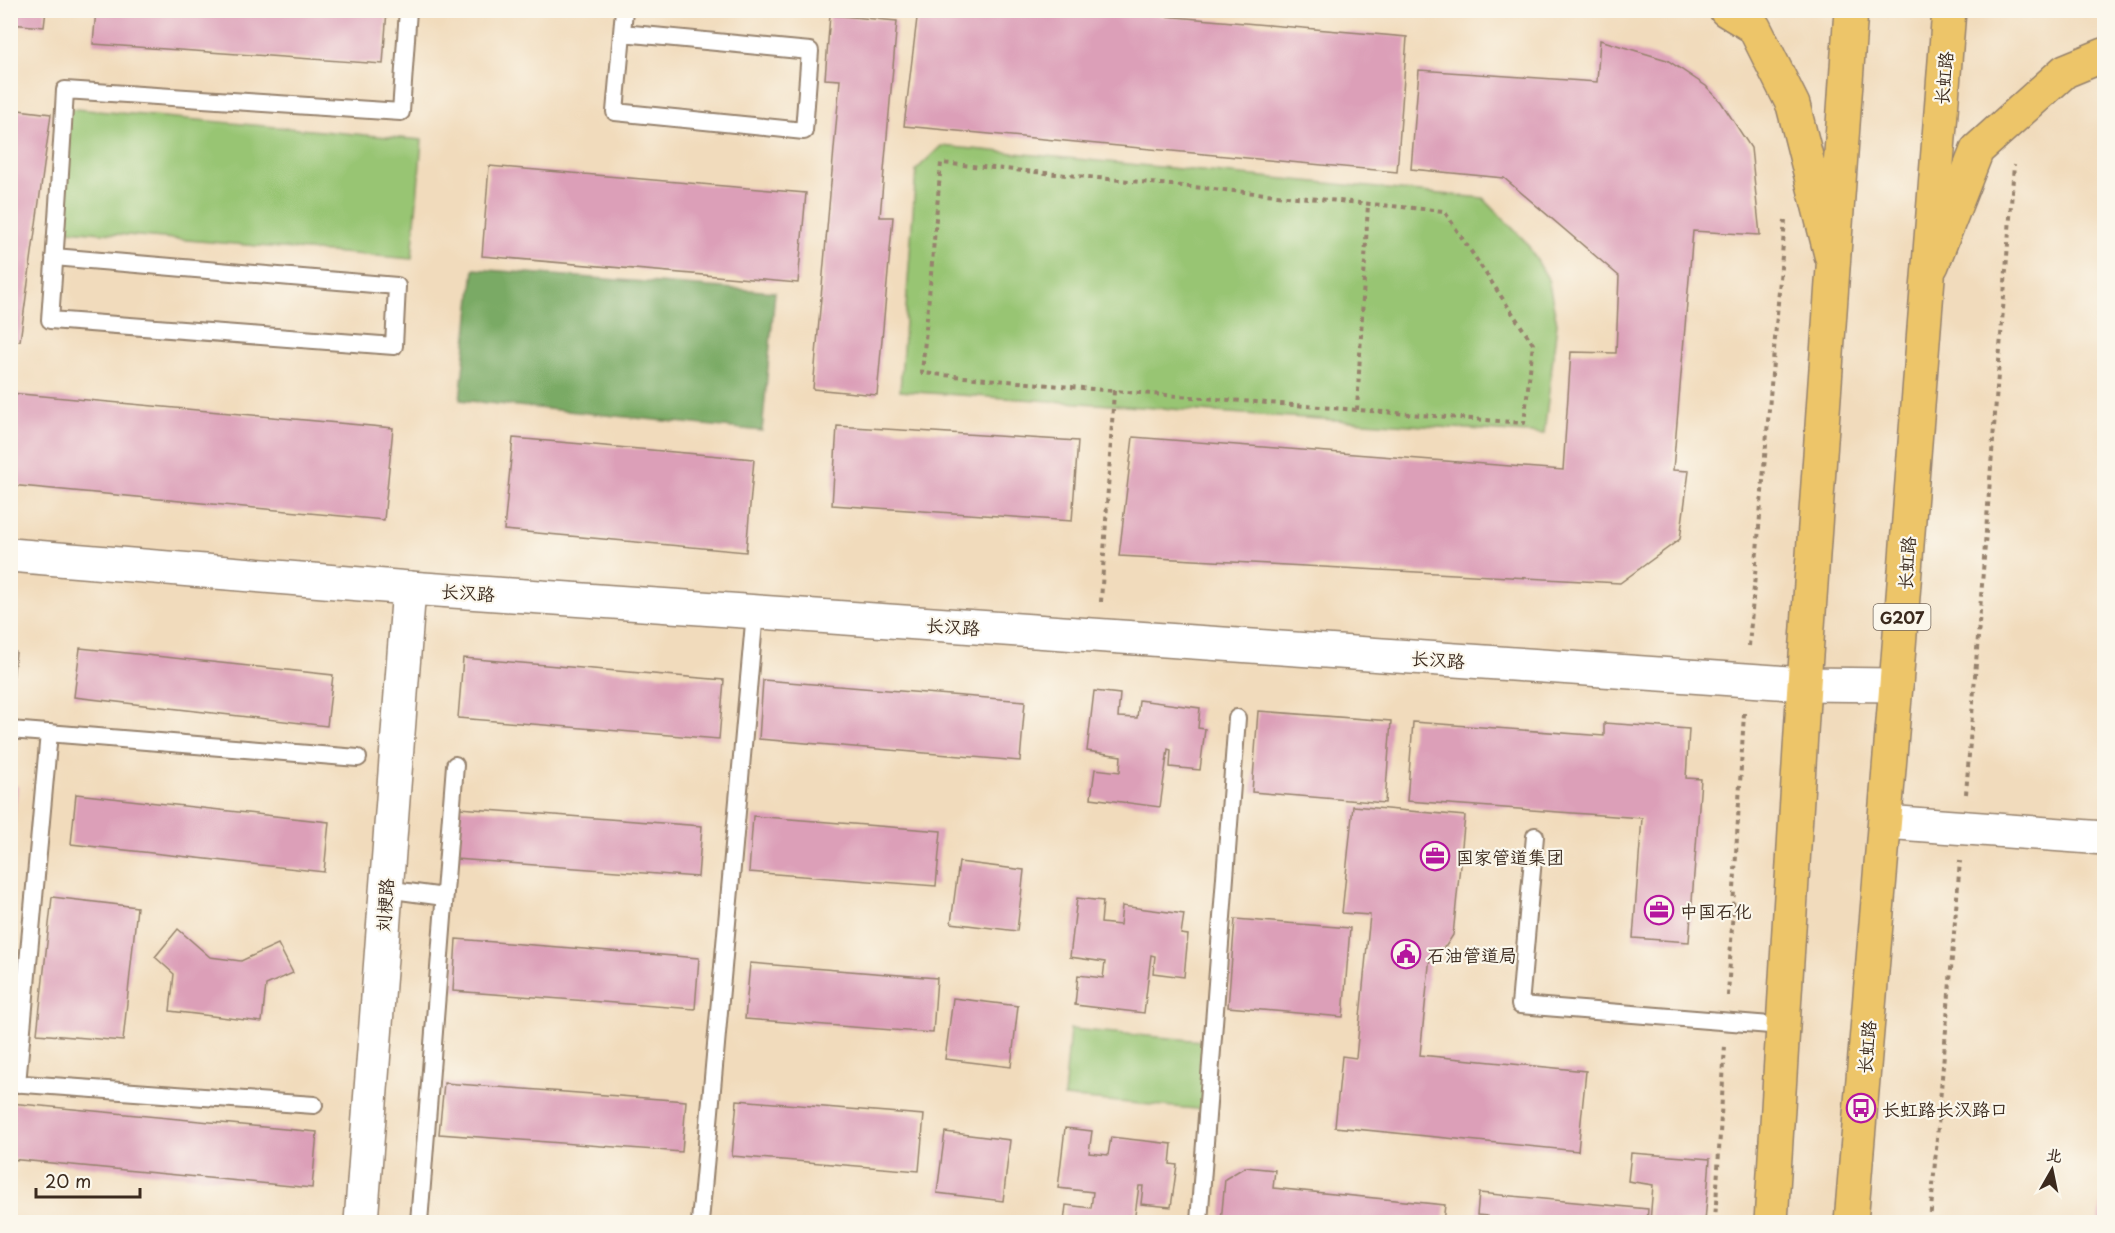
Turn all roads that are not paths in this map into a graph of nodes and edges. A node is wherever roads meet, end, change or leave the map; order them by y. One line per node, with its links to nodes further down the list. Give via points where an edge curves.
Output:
1 (408, 10): 8 (lane, via 401,112 65,90)
2 (624, 10): 6 (lane)
3 (1726, 10): 9 (main road, via 1754,27 1793,105)
4 (1851, 10): 9 (main road)
5 (1949, 10): 10 (main road, 长虹路 / G207)
6 (622, 33): 6 (lane, via 615,112 804,131 810,51)
7 (2104, 55): 10 (main road, via 2064,71 1977,150)
8 (54, 257): 8 (lane, via 50,320 394,346 398,286)
9 (1833, 262): 14 (main road)
10 (1928, 275): 15 (main road, 长虹路 / G207)
11 (10, 555): 12 (street, 长汉路)
12 (409, 588): 13 (street, 长汉路); 24 (street, 刘梗路)
13 (755, 612): 14 (street, 长汉路); 31 (lane)
14 (1804, 684): 15 (street, 长汉路); 26 (main road)
15 (1896, 685): 21 (main road, 长虹路 / G207)
16 (1238, 717): 32 (lane)
17 (10, 730): 18 (lane)
18 (49, 733): 19 (lane); 27 (lane)
19 (358, 758)
20 (455, 765): 25 (lane)
21 (1885, 822): 23 (street); 34 (main road, 长虹路 / G207)
22 (1535, 836): 26 (lane, via 1520,1005)
23 (2104, 838)
24 (386, 888): 25 (lane); 29 (street, 刘梗路)
25 (444, 897): 30 (lane)
26 (1783, 1026): 33 (main road)
27 (14, 1084): 28 (lane)
28 (314, 1105)
29 (361, 1222)
30 (419, 1222)
31 (700, 1222)
32 (1199, 1222)
33 (1771, 1222)
34 (1851, 1222)

